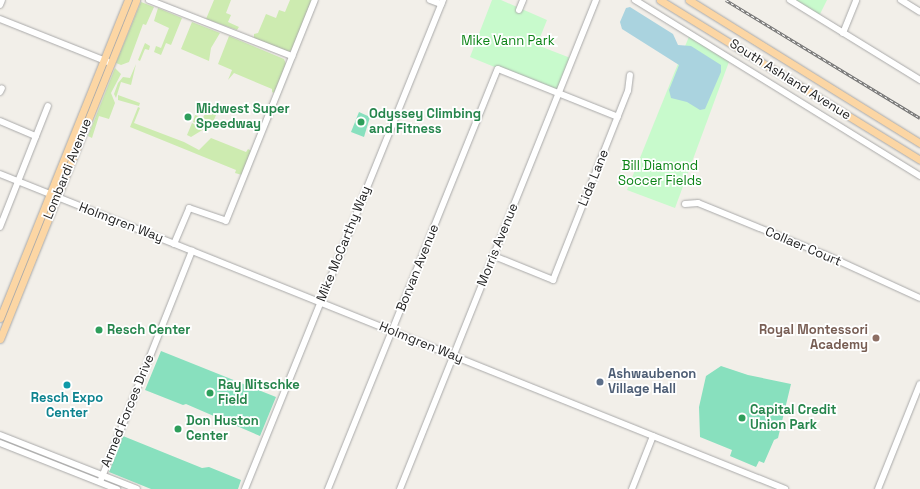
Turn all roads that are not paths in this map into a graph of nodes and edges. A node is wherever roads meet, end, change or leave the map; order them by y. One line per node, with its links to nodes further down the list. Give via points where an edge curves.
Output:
1 (2, 0): 16 (street)
2 (128, 0): 22 (main road, Lombardi Avenue)
3 (136, 0): 22 (main road, Lombardi Avenue)
4 (149, 0): 21 (street)
5 (315, 0): 21 (street)
6 (430, 0): 15 (street)
7 (523, 0): 17 (street)
8 (596, 0): 25 (street, Morris Avenue)
9 (635, 0): 33 (street)
10 (660, 0): 31 (main road, South Ashland Avenue)
11 (689, 0): 30 (main road, South Ashland Avenue)
12 (790, 0): 20 (street)
13 (856, 0): 20 (street)
14 (901, 0): 18 (street)
15 (442, 2): 43 (street, Mike McCarthy Way)
16 (0, 5)
17 (519, 10)
18 (920, 12)
19 (0, 19): 22 (street)
20 (843, 33): 24 (street)
21 (292, 56): 39 (street, via 226,221 189,208)
22 (107, 62): 35 (main road, Lombardi Avenue); 36 (main road, Lombardi Avenue)
23 (630, 75): 27 (street, Lida Lane, via 628,91)
24 (920, 80)
25 (559, 93): 27 (street); 41 (street, Morris Avenue); 45 (street, Borvan Avenue, via 498,69)
26 (48, 106): 29 (street)
27 (618, 117): 41 (street, Lida Lane, via 553,280)
28 (0, 122): 29 (street)
29 (36, 136): 34 (street)
30 (920, 143)
31 (920, 160)
32 (0, 174): 34 (street, Holmgren Way)
33 (920, 176)
34 (18, 181): 35 (street, Holmgren Way); 38 (street)
35 (50, 195): 36 (street, Holmgren Way); 44 (main road, Lombardi Avenue)
36 (57, 198): 39 (street, Holmgren Way); 46 (main road, Lombardi Avenue)
37 (685, 204): 42 (street, Collaer Court, via 692,202 704,206 826,255)
38 (0, 227)
39 (174, 244): 40 (street, Holmgren Way)
40 (192, 251): 43 (street, Holmgren Way); 52 (street, Armed Forces Drive)
41 (494, 256): 47 (street, Morris Avenue)
42 (920, 298)
43 (321, 302): 45 (street, Holmgren Way); 56 (street, Mike McCarthy Way)
44 (0, 318)
45 (392, 331): 47 (street, Holmgren Way); 57 (street, Borvan Avenue)
46 (0, 339)
47 (454, 356): 50 (street, Holmgren Way); 58 (street, Morris Avenue)
48 (920, 384): 61 (street)
49 (0, 435): 52 (street)
50 (653, 436): 59 (street); 60 (street, Holmgren Way)
51 (0, 443): 53 (street)
52 (102, 475): 53 (street, Armed Forces Drive); 55 (street)
53 (100, 482): 54 (street)
54 (117, 489)
55 (137, 489)
56 (245, 489)
57 (328, 489)
58 (400, 489)
59 (632, 489)
60 (786, 489)
61 (878, 489)

